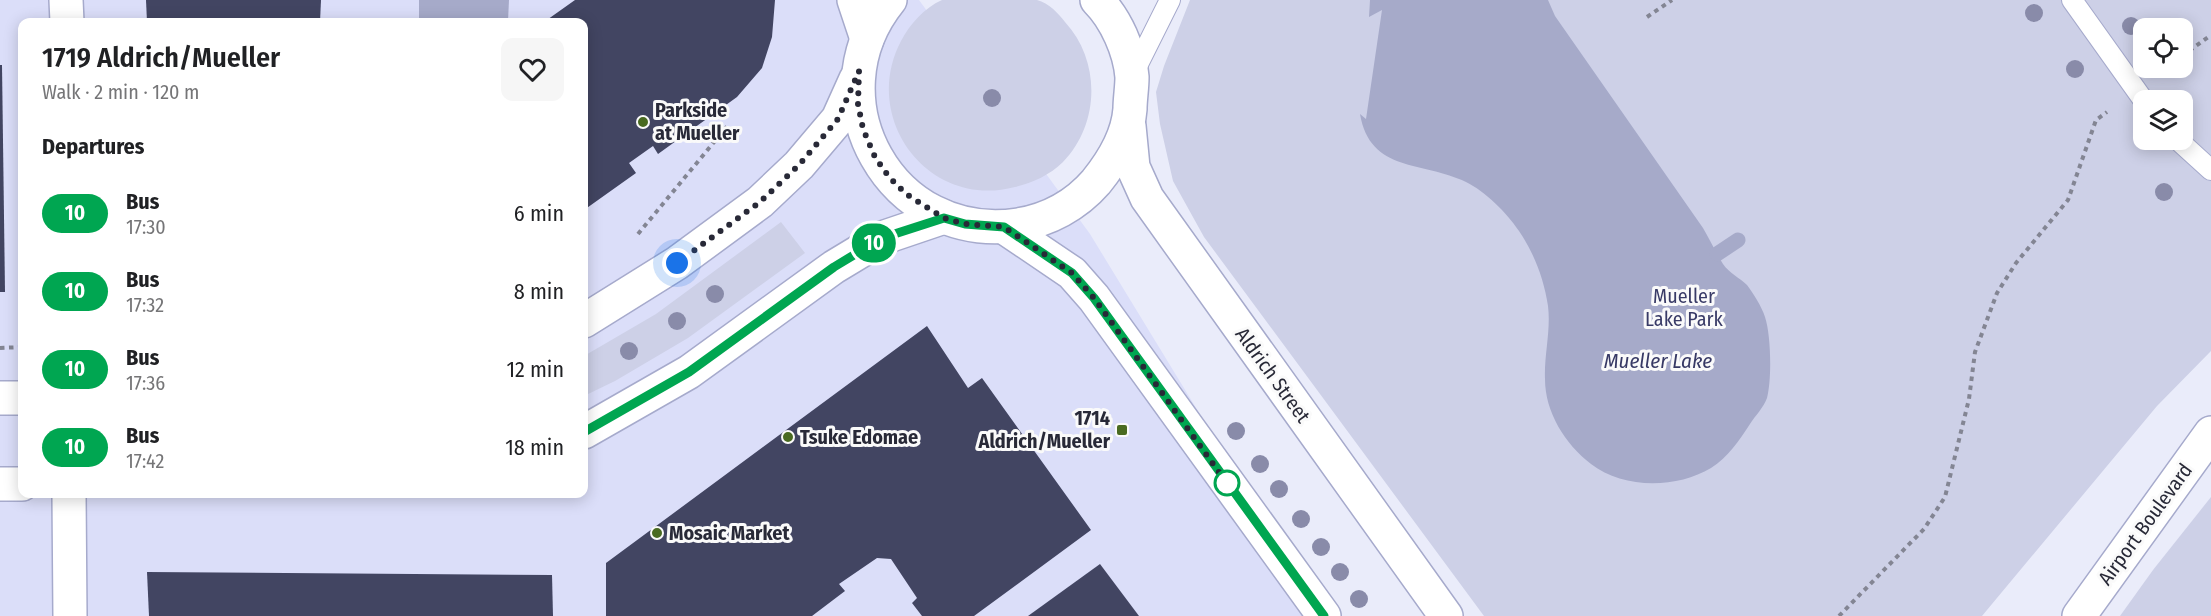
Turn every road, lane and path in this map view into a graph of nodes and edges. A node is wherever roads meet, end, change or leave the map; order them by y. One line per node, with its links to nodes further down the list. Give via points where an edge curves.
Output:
1 (66, 0): 9 (street)
2 (854, 0): 11 (street)
3 (890, 0): 11 (street)
4 (1097, 0): 14 (street, via 1107,10 1126,50)
5 (1170, 0): 14 (lane)
6 (1672, 0): 8 (path)
7 (2072, 0): 15 (lane)
8 (1647, 17)
9 (67, 18)
10 (2211, 35): 12 (path)
11 (867, 39): 13 (street)
12 (2193, 48)
13 (859, 71): 21 (street, via 858,104 875,157 906,194); 24 (street, via 838,119 799,165 760,202 677,263)
14 (1132, 77): 17 (street)
15 (2136, 90)
16 (2110, 110): 37 (path, via 2096,120 2068,200 2016,263 1997,293 1975,352 1969,399 1946,497 1924,529)
17 (1129, 121): 22 (street, via 1113,161 1087,193 1046,218); 36 (street, Aldrich Street, via 1133,167 1148,198)
18 (729, 124): 23 (path)
19 (2189, 150): 20 (lane)
20 (2211, 170)
21 (944, 218): 22 (street); 29 (street, via 882,238 834,267 689,372)
22 (1004, 227): 35 (street, via 1072,273 1094,298)
23 (635, 237)
24 (588, 319)
25 (18, 347): 26 (path)
26 (0, 348)
27 (0, 398): 28 (street)
28 (18, 398)
29 (588, 430)
30 (2211, 433): 38 (street, Airport Boulevard)
31 (0, 484): 32 (street)
32 (18, 484)
33 (69, 498): 34 (street)
34 (70, 616)
35 (1324, 616)
36 (1446, 616)
37 (1839, 616)
38 (2079, 616)

